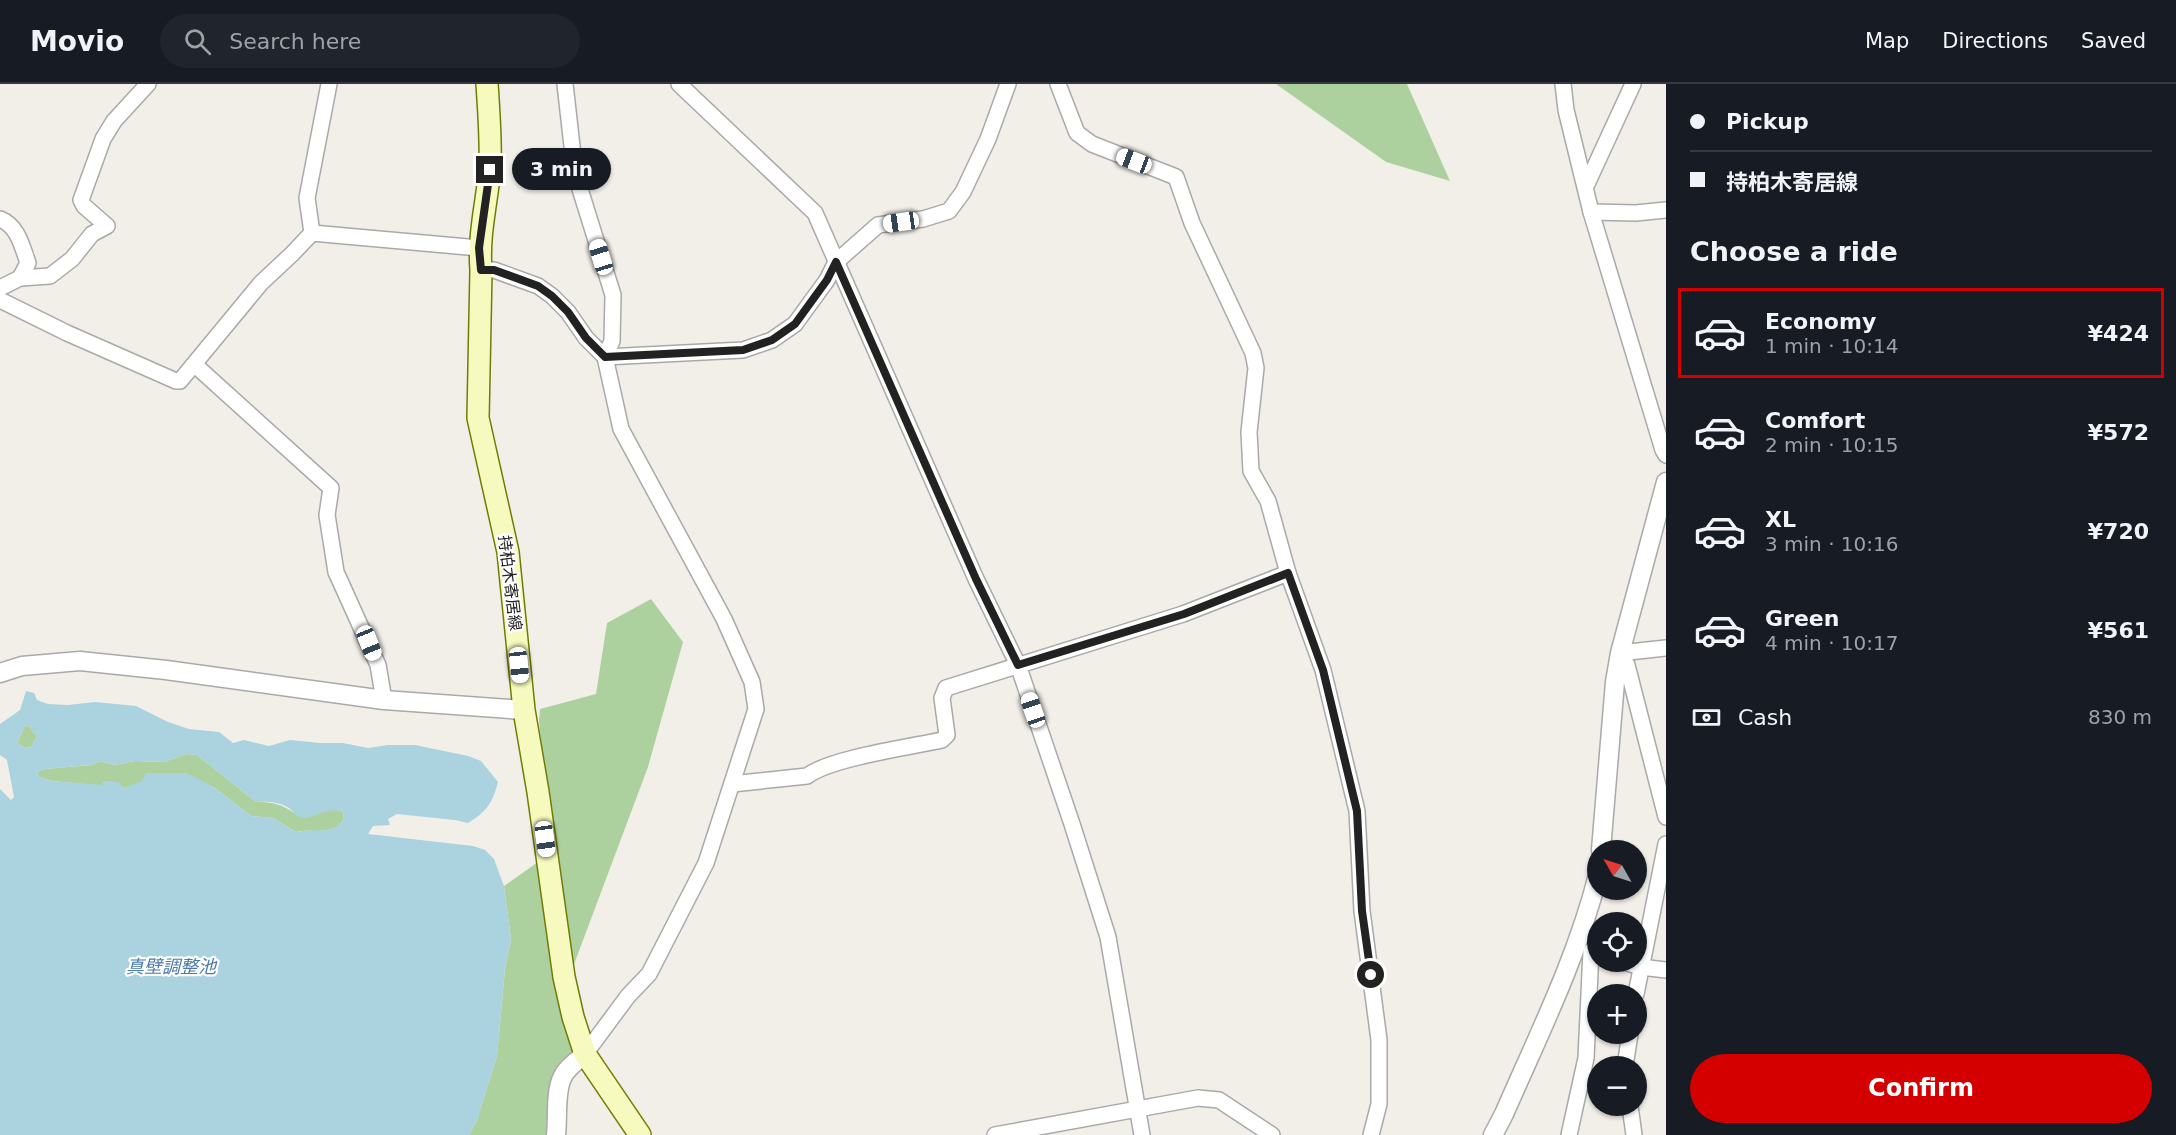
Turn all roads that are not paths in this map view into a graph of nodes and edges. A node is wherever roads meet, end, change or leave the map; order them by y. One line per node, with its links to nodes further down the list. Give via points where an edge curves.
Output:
1 (148, 84): 18 (street, via 103,139 82,194 84,206 107,226 92,234 72,260 50,276)
2 (328, 84): 14 (street, via 307,198)
3 (487, 84): 15 (main road, 持柏木寄居線, via 490,170)
4 (565, 84): 21 (street, via 575,173 613,295 612,341)
5 (679, 84): 16 (street, via 814,213)
6 (1008, 84): 16 (street, via 988,139 950,211 878,225)
7 (1058, 84): 25 (street, via 1077,133 1092,144 1176,177 1192,223 1253,353 1256,368 1249,432 1251,471 1268,501)
8 (1563, 84): 10 (street)
9 (1633, 84): 10 (street)
10 (1586, 186): 12 (street)
11 (1666, 210): 12 (street)
12 (1591, 212): 23 (street)
13 (0, 219): 18 (street, via 9,222 16,232 28,263)
14 (312, 233): 15 (street); 22 (street, via 261,283)
15 (479, 248): 17 (main road, 持柏木寄居線)
16 (836, 262): 21 (street, via 795,324 772,340 743,350); 28 (street)
17 (481, 270): 21 (street, via 494,270 538,286 568,312); 31 (main road, 持柏木寄居線, via 478,418 508,552)
18 (20, 278): 19 (street)
19 (0, 288)
20 (0, 300): 22 (street, via 176,381)
21 (605, 357): 32 (street, via 621,429 724,619 752,682 756,709)
22 (195, 365): 30 (street, via 331,488 327,515 336,572 378,665)
23 (1666, 455)
24 (1666, 482): 27 (street)
25 (1288, 573): 28 (street, via 1184,614); 49 (street, via 1323,670 1357,811 1362,911 1379,1040 1379,1104)
26 (1666, 648): 27 (street)
27 (1620, 653): 33 (street, via 1627,665); 34 (street)
28 (1018, 665): 32 (street, via 946,688 942,698 947,735 942,740 844,761 815,769 807,776); 42 (street, via 1108,937)
29 (0, 673): 30 (street, via 22,666 80,661)
30 (384, 700): 31 (street)
31 (524, 710): 41 (main road, 持柏木寄居線, via 564,977)
32 (732, 784): 41 (street, via 706,863 649,974)
33 (1666, 817)
34 (1601, 840)
35 (1666, 844): 36 (street)
36 (1647, 937)
37 (1587, 952): 50 (street)
38 (1647, 968): 39 (street)
39 (1666, 970)
40 (1588, 972): 51 (street, via 1586,1058)
41 (585, 1054): 44 (street, via 562,1077); 45 (main road, 持柏木寄居線)
42 (1138, 1108): 46 (street); 47 (street); 48 (street, via 1198,1098 1219,1100)
43 (1631, 1116): 52 (street)
44 (556, 1135)
45 (640, 1135)
46 (995, 1135)
47 (1142, 1135)
48 (1272, 1135)
49 (1371, 1135)
50 (1493, 1135)
51 (1569, 1135)
52 (1634, 1135)

